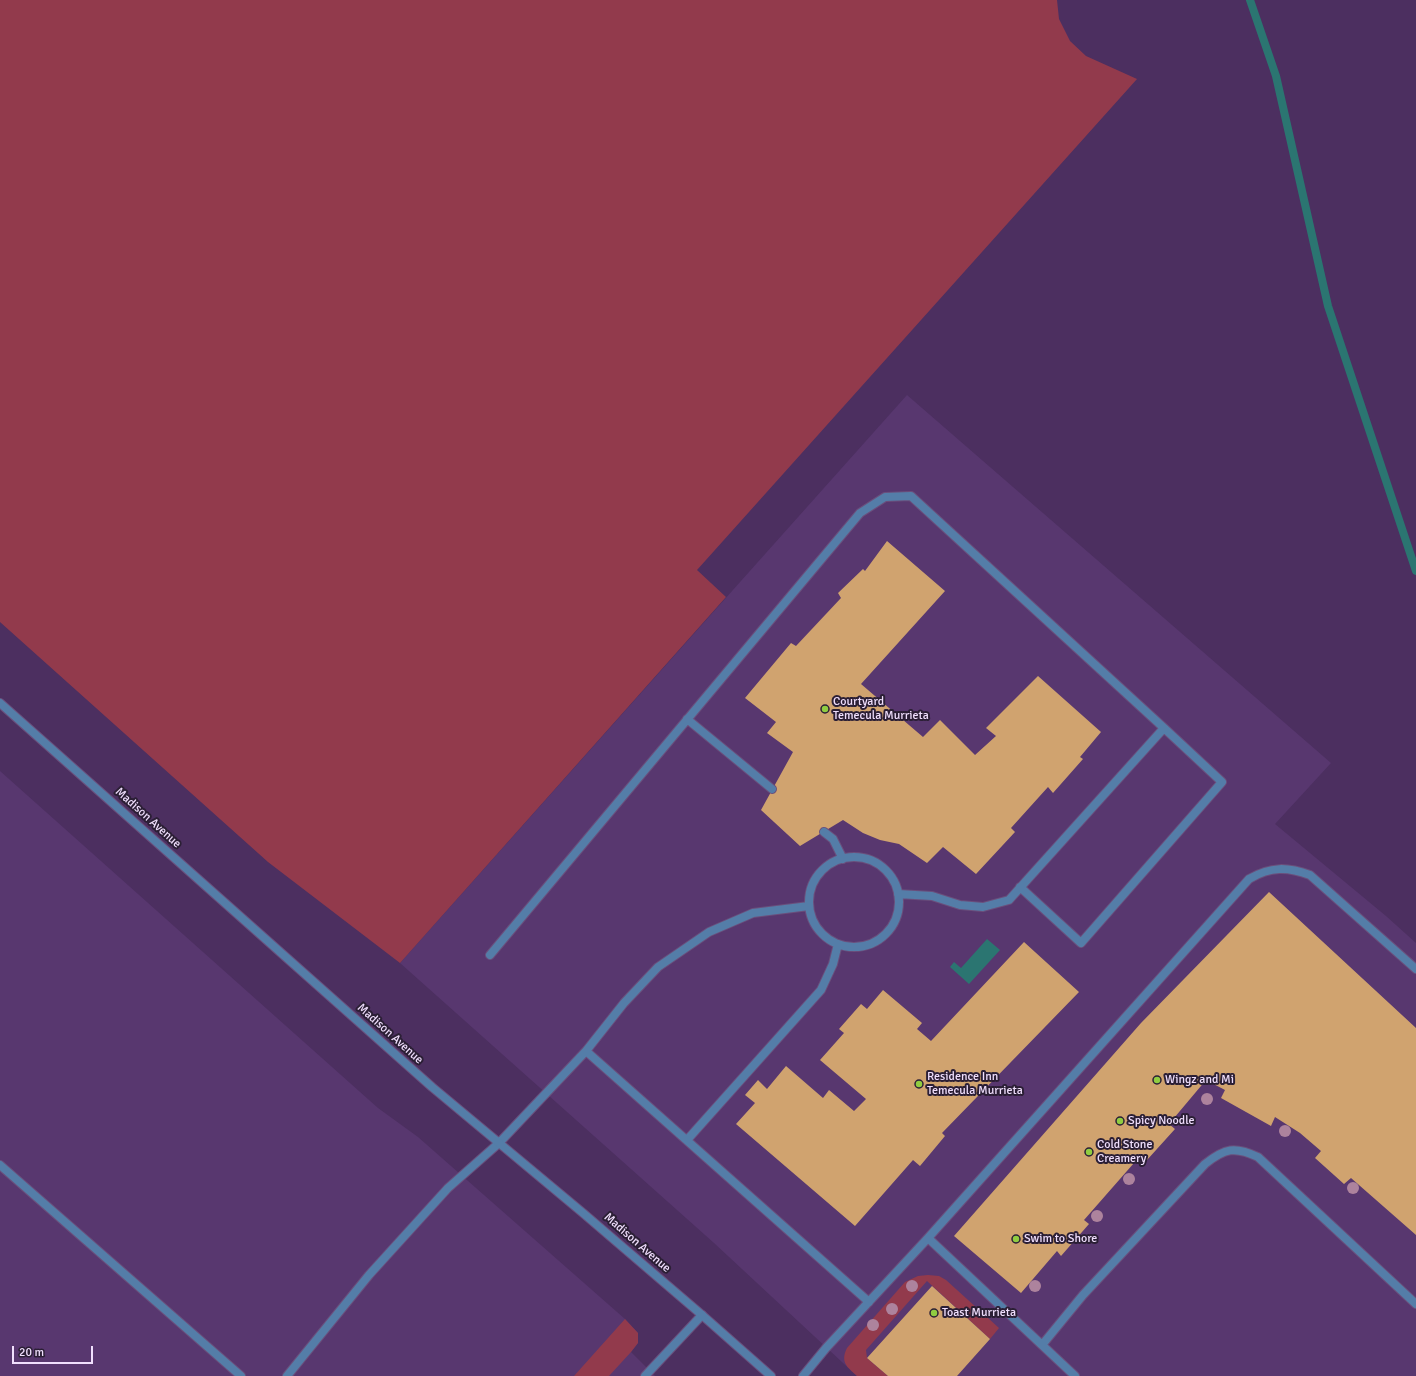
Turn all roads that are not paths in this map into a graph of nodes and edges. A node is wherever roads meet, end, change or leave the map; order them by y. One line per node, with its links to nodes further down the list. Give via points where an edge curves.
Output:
1 (0, 703): 15 (street, Madison Avenue, via 421,1078)
2 (687, 719): 3 (street, via 860,513 886,497 911,496); 4 (street); 11 (street)
3 (1164, 728): 7 (street); 7 (street, via 1222,782 1081,943)
4 (772, 789)
5 (824, 832): 6 (street, via 833,839)
6 (843, 859): 8 (street, via 861,858 882,867 890,875); 9 (street, via 828,866 819,874 813,883)
7 (1020, 887): 8 (street, via 1009,900 983,907 960,905 932,896)
8 (898, 894): 10 (street, via 899,904 894,923 881,938 872,944 862,946)
9 (809, 906): 10 (street, via 817,928 824,936); 13 (street, via 753,913 709,932 658,967 624,1003)
10 (838, 944): 14 (street, via 833,964 821,990)
11 (490, 955)
12 (1416, 969): 17 (street, via 1310,875 1281,868 1261,872 1249,879)
13 (586, 1051): 14 (street); 15 (street)
14 (687, 1140): 18 (street)
15 (499, 1143): 20 (street, Madison Avenue); 23 (street, via 443,1194 369,1275)
16 (0, 1165): 22 (street)
17 (928, 1238): 18 (street); 21 (street)
18 (869, 1302): 26 (street)
19 (1416, 1304): 21 (street, via 1258,1157 1247,1152 1231,1150 1218,1154 1205,1164 1083,1295)
20 (702, 1315): 24 (street); 25 (street, Madison Avenue)
21 (1042, 1345): 27 (street)
22 (241, 1376)
23 (287, 1376)
24 (645, 1376)
25 (770, 1376)
26 (803, 1376)
27 (1075, 1376)

